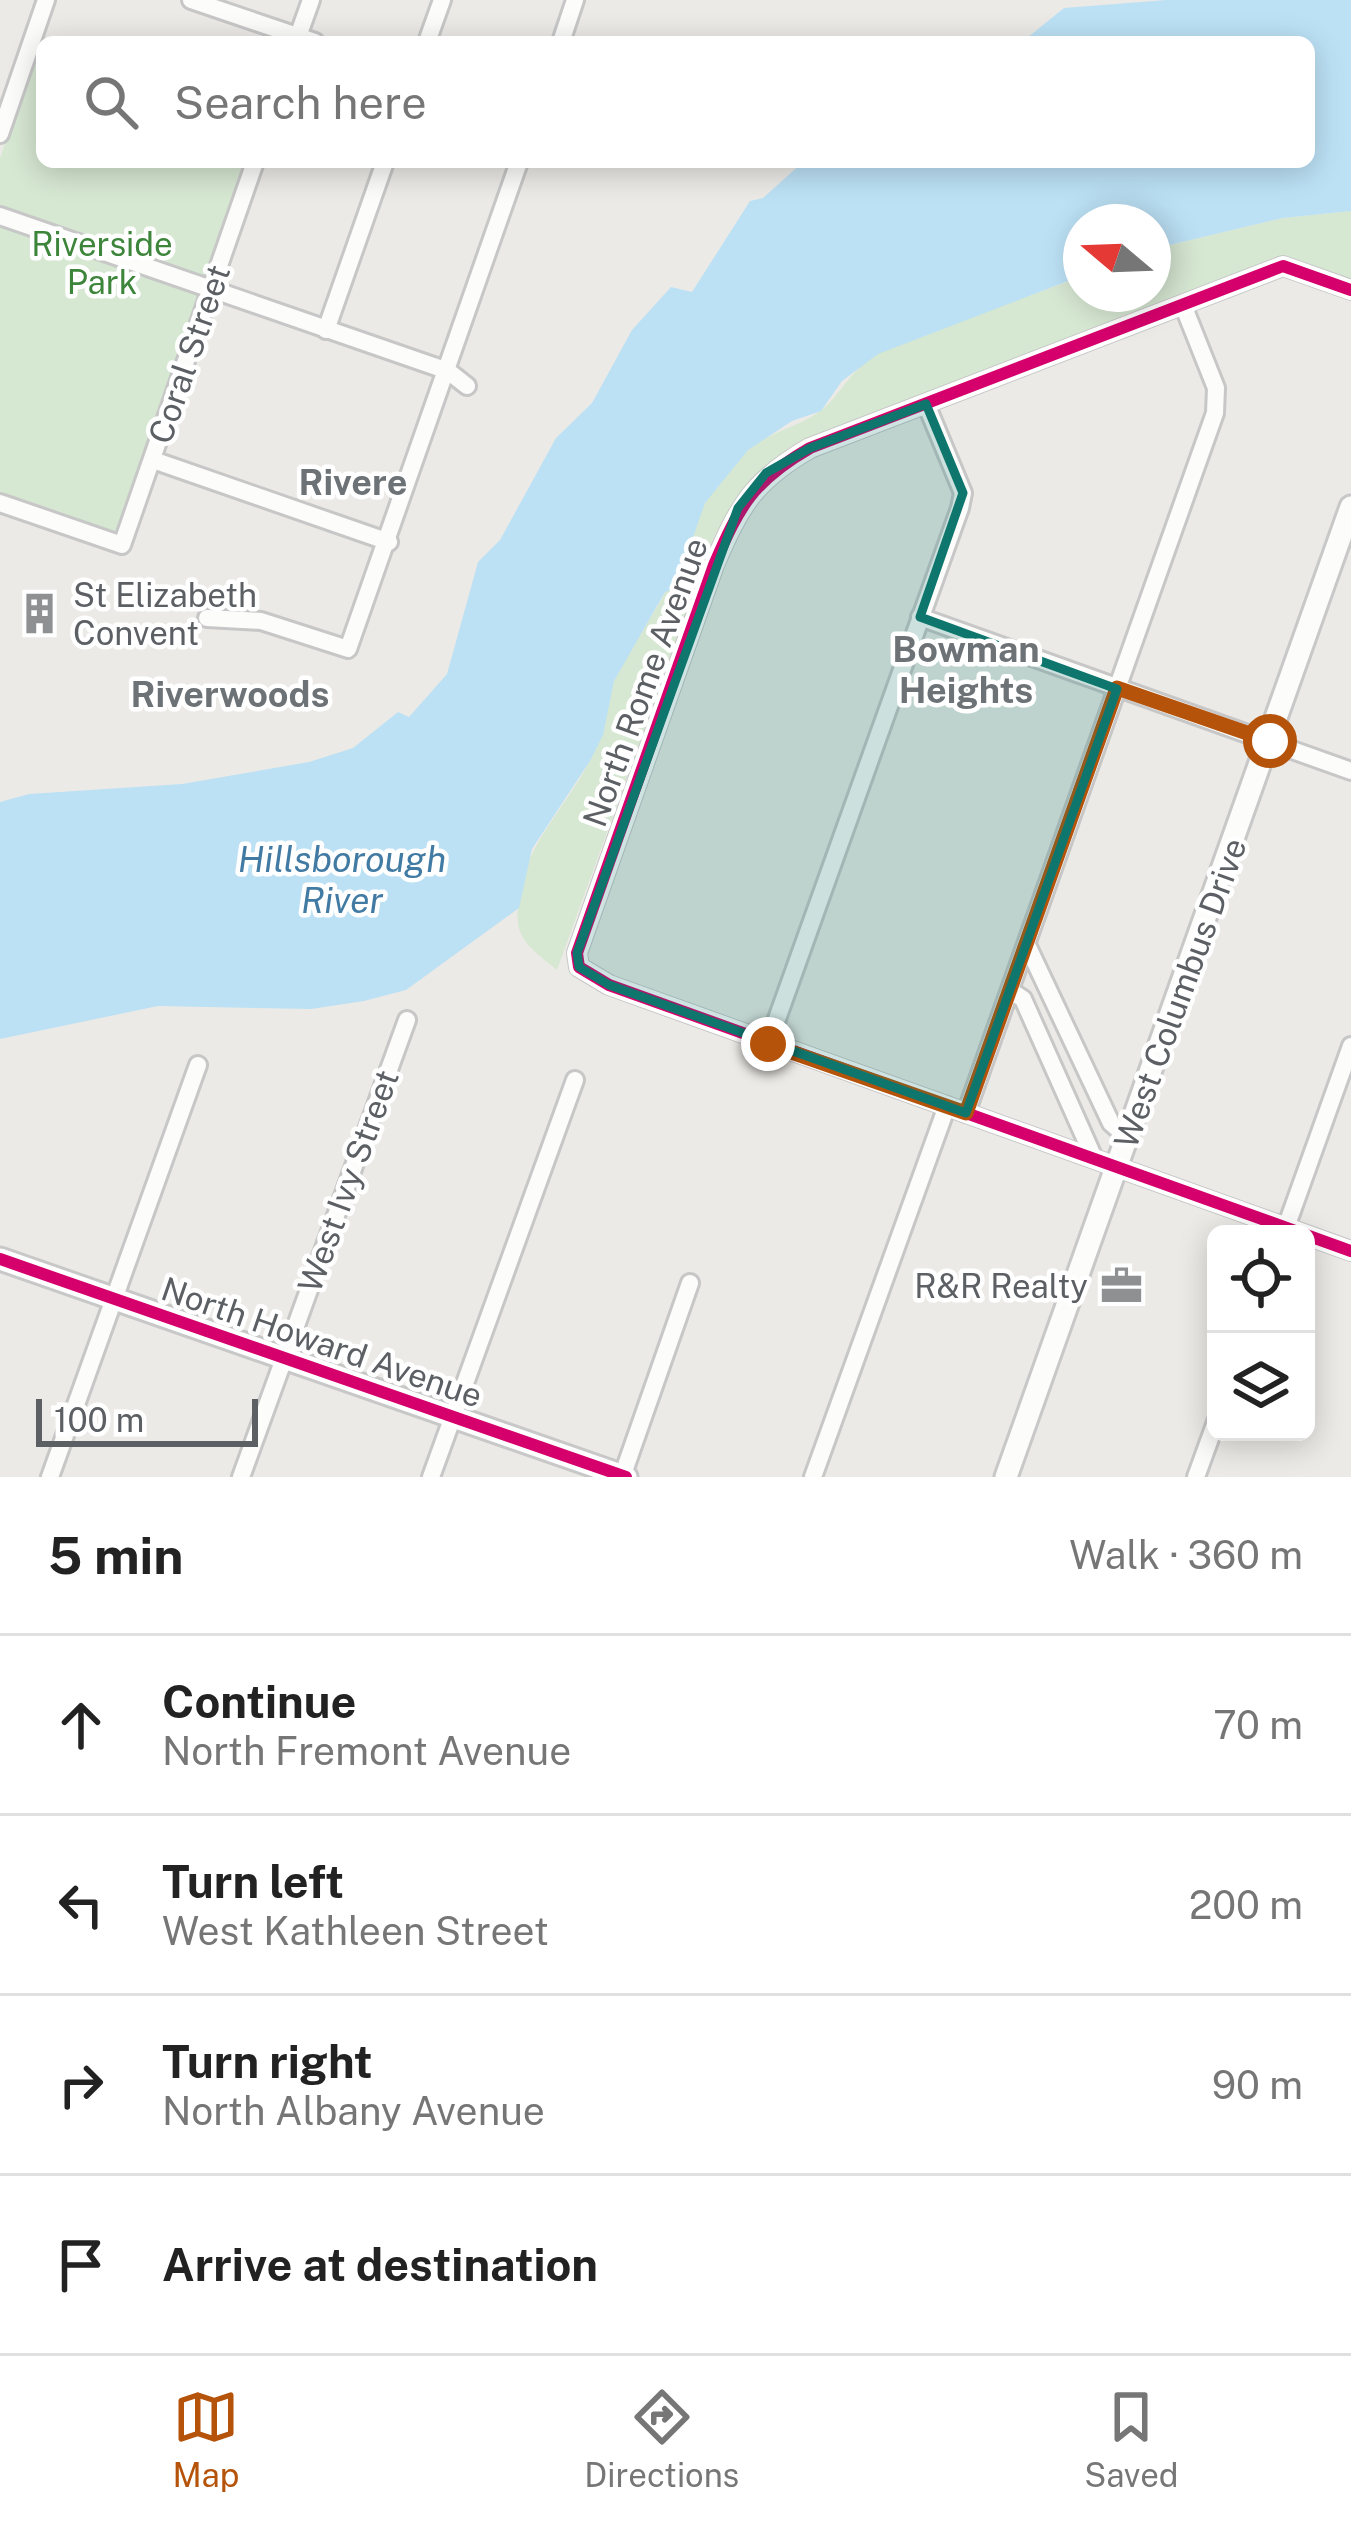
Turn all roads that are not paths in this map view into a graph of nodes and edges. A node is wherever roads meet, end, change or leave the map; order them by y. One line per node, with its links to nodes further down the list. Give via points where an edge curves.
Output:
1 (46, 0): 10 (street)
2 (191, 0): 6 (street)
3 (311, 0): 7 (street)
4 (442, 0): 8 (street)
5 (575, 0): 9 (street)
6 (292, 36)
7 (304, 36)
8 (429, 36)
9 (563, 36)
10 (0, 134)
11 (253, 168): 15 (street, Coral Street)
12 (383, 168): 18 (street)
13 (517, 168): 19 (street)
14 (0, 216): 15 (street)
15 (210, 290): 18 (street); 22 (street, Coral Street)
16 (1351, 290): 17 (street, North Rome Avenue, via 1283,266)
17 (1183, 305): 21 (street, North Rome Avenue); 28 (street, via 1216,388 1215,413)
18 (326, 330): 19 (street)
19 (448, 371): 20 (street); 25 (street)
20 (467, 386)
21 (926, 404): 26 (street, via 963,494); 34 (street, North Rome Avenue, via 810,448 766,473 738,508 584,931 578,967)
22 (153, 460): 23 (street, Coral Street, via 122,545); 25 (street)
23 (0, 503)
24 (1351, 508): 29 (main road, West Columbus Drive)
25 (389, 542): 27 (street, via 348,649 261,621)
26 (920, 617): 28 (street); 34 (street)
27 (207, 618)
28 (1117, 688): 29 (street); 31 (street)
29 (1270, 741): 30 (street); 40 (main road, West Columbus Drive)
30 (1351, 771)
31 (1027, 945): 32 (street); 40 (street, via 1111,1123)
32 (1011, 991): 39 (street); 41 (street, via 1023,999)
33 (407, 1020): 50 (street, West Ivy Street)
34 (768, 1044): 38 (street)
35 (1351, 1046): 44 (street)
36 (198, 1064): 49 (street)
37 (575, 1080): 51 (street)
38 (947, 1106): 39 (street); 57 (street)
39 (966, 1113): 41 (street)
40 (1129, 1138): 42 (main road, West Columbus Drive)
41 (1094, 1156): 42 (street)
42 (1118, 1167): 43 (street); 58 (main road, West Columbus Drive)
43 (1271, 1225)
44 (1286, 1225)
45 (1315, 1239): 46 (street)
46 (1351, 1250)
47 (0, 1259): 49 (main road, North Howard Avenue)
48 (690, 1283): 53 (street)
49 (114, 1297): 50 (main road, North Howard Avenue); 54 (street)
50 (284, 1357): 51 (main road, North Howard Avenue); 55 (street, West Ivy Street)
51 (453, 1416): 53 (main road, North Howard Avenue); 56 (street)
52 (1209, 1441): 59 (street)
53 (624, 1476)
54 (50, 1477)
55 (241, 1477)
56 (431, 1477)
57 (812, 1477)
58 (1006, 1477)
59 (1196, 1477)

